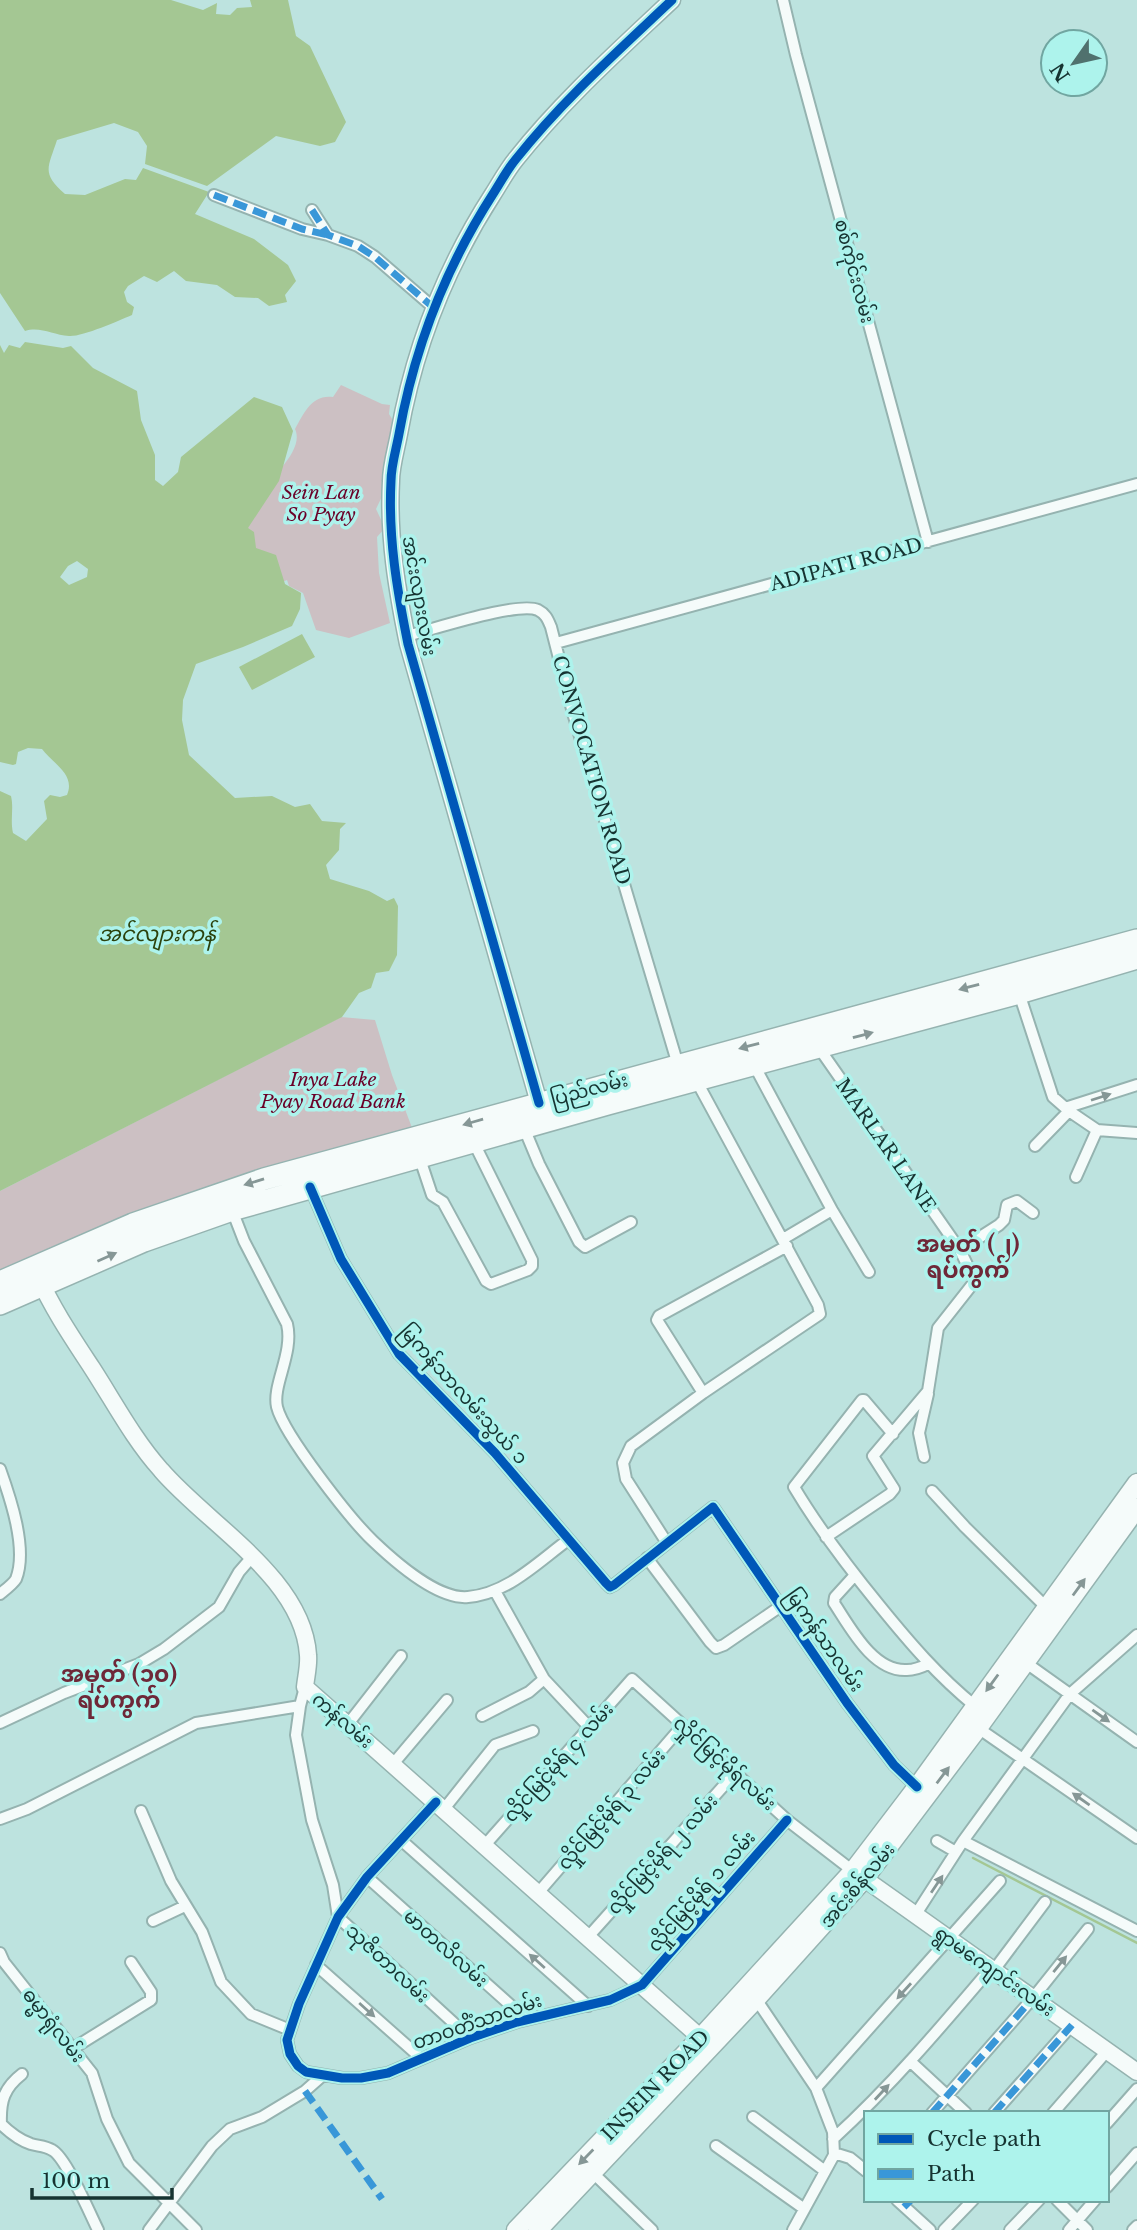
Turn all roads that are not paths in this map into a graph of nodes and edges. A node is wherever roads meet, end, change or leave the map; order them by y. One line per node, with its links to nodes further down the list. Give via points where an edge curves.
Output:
1 (671, 0): 6 (main road, အင်းလျားလမ်း, via 545,124 514,162 454,260)
2 (783, 0): 8 (street, စစ်ကိုင်းလမ်း)
3 (214, 195): 5 (street)
4 (312, 210): 5 (street)
5 (328, 235): 6 (street, via 375,257)
6 (434, 309): 9 (main road, အင်းလျားလမ်း, via 406,394 391,478 395,579)
7 (1137, 484): 8 (street, ADIPATI ROAD)
8 (928, 542): 10 (street, ADIPATI ROAD)
9 (406, 636): 10 (street, CONVOCATION ROAD, via 523,608 545,615); 23 (main road, အင်းလျားလမ်း)
10 (556, 643): 19 (street, CONVOCATION ROAD)
11 (1137, 932): 13 (main road, ပြည်လမ်း, via 1114,941)
12 (1137, 940): 13 (highway, ပြည်လမ်း)
13 (1107, 949): 19 (highway, ပြည်လမ်း, one-way to 19)
14 (1137, 958): 16 (highway, ပြည်လမ်း)
15 (1137, 965): 16 (main road, via 1101,975)
16 (1095, 971): 17 (highway, ပြည်လမ်း)
17 (1019, 993): 18 (highway, ပြည်လမ်း, one-way to 17); 24 (street, via 1053,1097)
18 (819, 1048): 20 (highway, ပြည်လမ်း); 40 (street, MARLAR LANE)
19 (678, 1065): 23 (highway, ပြည်လမ်း)
20 (754, 1065): 21 (highway, ပြည်လမ်း); 36 (street)
21 (696, 1080): 25 (highway, ပြည်လမ်း); 39 (street)
22 (1137, 1085): 24 (street, one-way to 22)
23 (539, 1103): 25 (main road); 26 (main road); 32 (highway, ပြည်လမ်း, one-way to 32)
24 (1067, 1110): 27 (street); 30 (street)
25 (568, 1115): 26 (highway, ပြည်လမ်း)
26 (524, 1128): 29 (highway, ပြည်လမ်း); 38 (street, via 579,1242 585,1247 592,1245)
27 (1097, 1130): 28 (street); 33 (street)
28 (1137, 1133)
29 (473, 1141): 31 (highway, ပြည်လမ်း); 31 (street, via 532,1260 528,1270 491,1284 443,1202 432,1195)
30 (1035, 1146)
31 (419, 1156): 32 (highway, ပြည်လမ်း)
32 (342, 1168): 34 (highway, ပြည်လမ်း); 41 (highway, ပြည်လမ်း, one-way to 41, via 205,1198 133,1224)
33 (1076, 1177)
34 (310, 1187): 35 (highway, ပြည်လမ်း); 55 (street, မြကန်သာလမ်းသွယ် ၁, via 341,1259 399,1354 495,1454)
35 (232, 1210): 41 (highway, ပြည်လမ်း, one-way to 35); 60 (street, via 287,1324 290,1335 278,1408 313,1468 371,1539 414,1574 446,1594 466,1598)
36 (832, 1210): 39 (street); 42 (street)
37 (1032, 1213): 40 (street, via 1012,1202 1004,1220)
38 (631, 1222)
39 (785, 1243): 47 (street, via 820,1314); 47 (street, via 657,1320)
40 (960, 1250): 46 (street, MARLAR LANE, via 975,1281 938,1328)
41 (63, 1266): 43 (highway, ပြည်လမ်း)
42 (869, 1272)
43 (38, 1277): 44 (highway, ပြည်လမ်း); 45 (highway, ပြည်လမ်း); 57 (main road, ကန်လမ်း, via 117,1409 161,1470)
44 (0, 1282)
45 (0, 1304)
46 (928, 1391): 48 (street); 49 (street, MARLAR LANE, via 919,1433)
47 (703, 1393): 56 (street, via 631,1446 624,1462 626,1479)
48 (893, 1434): 54 (street, via 873,1456 894,1489); 54 (street, via 862,1400 794,1487)
49 (924, 1457)
50 (0, 1469): 61 (street, via 14,1507 20,1549 16,1580)
51 (1137, 1483): 63 (main road, အင်းစိန်လမ်း)
52 (932, 1491): 63 (street)
53 (1137, 1510): 66 (main road, အင်းစိန်လမ်း, one-way to 53)
54 (826, 1537): 59 (street)
55 (568, 1540): 58 (street, မြကန်သာလမ်းသွယ် ၁, via 610,1587); 60 (street)
56 (667, 1543): 58 (street); 62 (street, မြကန်သာလမ်း, via 713,1507)
57 (253, 1557): 70 (main road, ကန်လမ်း, via 288,1600 304,1635 308,1656); 76 (street, via 231,1583 219,1608 164,1649)
58 (648, 1558): 62 (street, via 716,1648)
59 (855, 1575): 67 (street); 67 (street, via 834,1603 873,1656 902,1670)
60 (495, 1591): 68 (street)
61 (0, 1594)
62 (781, 1606): 86 (street, မြကန်သာလမ်း, via 863,1724)
63 (1047, 1608): 66 (main road, အင်းစိန်လမ်း)
64 (1137, 1635): 71 (street)
65 (401, 1656): 77 (street)
66 (1020, 1658): 71 (street); 74 (main road, အင်းစိန်လမ်း, one-way to 74); 80 (main road, အင်းစိန်လမ်း)
67 (928, 1664): 74 (street)
68 (544, 1679): 75 (street); 79 (street)
69 (632, 1679): 78 (street, လှိုင်မြင့်မိုရ်လမ်း); 79 (street, လှိုင်မြင့်မိုရ် ၄ လမ်း)
70 (305, 1687): 73 (street); 77 (main road, ကန်လမ်း)
71 (1070, 1694): 82 (street, one-way to 82); 83 (street)
72 (447, 1700): 84 (street)
73 (300, 1706): 89 (street, via 197,1723); 104 (street, via 296,1735 306,1793)
74 (975, 1706): 86 (main road, အင်းစိန်လမ်း)
75 (482, 1716)
76 (0, 1723)
77 (348, 1724): 84 (main road, ကန်လမ်း)
78 (683, 1726): 85 (street, လှိုင်မြင့်မိုရ်လမ်း); 100 (street, လှိုင်မြင့်မိုရ် ၃ လမ်း)
79 (589, 1727): 95 (street, လှိုင်မြင့်မိုရ် ၄ လမ်း)
80 (978, 1728): 83 (street); 97 (main road, အင်းစိန်လမ်း, one-way to 80)
81 (533, 1731): 87 (street, via 495,1745)
82 (1137, 1742)
83 (1023, 1759): 91 (street, one-way to 83); 94 (street)
84 (393, 1764): 87 (main road, ကန်လမ်း)
85 (736, 1772): 90 (street, လှိုင်မြင့်မိုရ်လမ်း); 108 (street, လှိုင်မြင့်မိုရ် ၂ လမ်း)
86 (917, 1787): 97 (main road, အင်းစိန်လမ်း)
87 (440, 1805): 92 (street); 95 (main road, ကန်လမ်း)
88 (141, 1811): 102 (street)
89 (0, 1819)
90 (787, 1820): 97 (street, လှိုင်မြင့်မိုရ်လမ်း); 115 (street, လှိုင်မြင့်မိုရ် ၁ လမ်း)
91 (1137, 1838)
92 (401, 1840): 98 (street); 118 (street, one-way to 92)
93 (937, 1841): 96 (street)
94 (963, 1841): 96 (street); 107 (street)
95 (485, 1845): 100 (main road, ကန်လမ်း)
96 (956, 1852): 103 (street, one-way to 96)
97 (859, 1875): 103 (main road, ရွာမကျောင်းလမ်း); 109 (main road, အင်းစိန်လမ်း); 116 (main road, အင်းစိန်လမ်း)
98 (367, 1877): 104 (street); 119 (street, မာတလိလမ်း)
99 (1000, 1881): 110 (street)
100 (538, 1892): 108 (main road, ကန်လမ်း)
101 (1045, 1902): 114 (street)
102 (185, 1906): 105 (street); 121 (street, via 202,1932 221,1982 251,2014)
103 (916, 1914): 110 (main road, ရွာမကျောင်းလမ်း)
104 (338, 1917): 113 (street); 122 (street, သုဇိတာလမ်း)
105 (153, 1921)
106 (1088, 1929): 117 (street, one-way to 106)
107 (1137, 1931)
108 (588, 1937): 115 (main road, ကန်လမ်း)
109 (793, 1938): 116 (main road, INSEIN ROAD)
110 (950, 1940): 114 (main road, ရွာမကျောင်းလမ်း); 131 (street, one-way to 131)
111 (1, 1959): 124 (street, ဓမ္မာရုံလမ်း)
112 (131, 1962): 124 (street, via 151,1992 151,2000)
113 (316, 1965): 121 (street); 126 (street, one-way to 126)
114 (993, 1969): 117 (main road, ရွာမကျောင်းလမ်း); 127 (street)
115 (642, 1985): 118 (street, တာဝတိံသာလမ်း); 123 (main road, ကန်လမ်း)
116 (751, 1994): 123 (main road, INSEIN ROAD); 131 (street)
117 (1033, 1998): 120 (main road, ရွာမကျောင်းလမ်း); 133 (street)
118 (588, 2006): 119 (street, တာဝတိံသာလမ်း)
119 (526, 2019): 122 (street, တာဝတိံသာလမ်း)
120 (1072, 2025): 125 (main road, ရွာမကျောင်းလမ်း); 136 (street)
121 (290, 2030): 130 (street, via 289,2054 306,2072)
122 (470, 2038): 126 (street, တာဝတိံသာလမ်း)
123 (706, 2042): 147 (main road); 160 (main road, INSEIN ROAD, one-way to 160)
124 (72, 2049): 154 (street, ဓမ္မာရုံလမ်း, via 92,2073 120,2149)
125 (1108, 2050): 128 (main road, ရွာမကျောင်းလမ်း); 137 (street)
126 (421, 2058): 130 (street, တာဝတိံသာလမ်း, via 388,2073 361,2078)
127 (911, 2062): 133 (street); 141 (street, one-way to 127)
128 (1137, 2072)
129 (22, 2074): 140 (street, via 5,2092)
130 (322, 2076): 154 (street, via 262,2117 230,2129)
131 (816, 2088): 141 (street)
132 (1137, 2089): 139 (street)
133 (947, 2095): 134 (street); 135 (street)
134 (934, 2111)
135 (964, 2111)
136 (996, 2111)
137 (1055, 2111)
138 (753, 2117): 146 (street)
139 (1109, 2121)
140 (0, 2123): 157 (street, via 27,2143 57,2153)
141 (833, 2139): 143 (street)
142 (716, 2146): 155 (street)
143 (834, 2153): 145 (street); 146 (street)
144 (1137, 2153): 148 (street)
145 (864, 2169)
146 (825, 2171): 155 (street)
147 (593, 2172): 161 (main road); 162 (street)
148 (1109, 2185)
149 (971, 2202): 165 (street)
150 (1037, 2202): 166 (street)
151 (1059, 2202): 156 (street)
152 (1093, 2202): 156 (street)
153 (904, 2203): 164 (street)
154 (170, 2204): 158 (street); 159 (street, ဓမ္မာရုံလမ်း)
155 (803, 2208): 163 (street)
156 (1078, 2220): 167 (street); 168 (street)
157 (98, 2230)
158 (149, 2230)
159 (196, 2230)
160 (516, 2230)
161 (538, 2230)
162 (652, 2230)
163 (793, 2230)
164 (930, 2230)
165 (944, 2230)
166 (1010, 2230)
167 (1069, 2230)
168 (1087, 2230)

